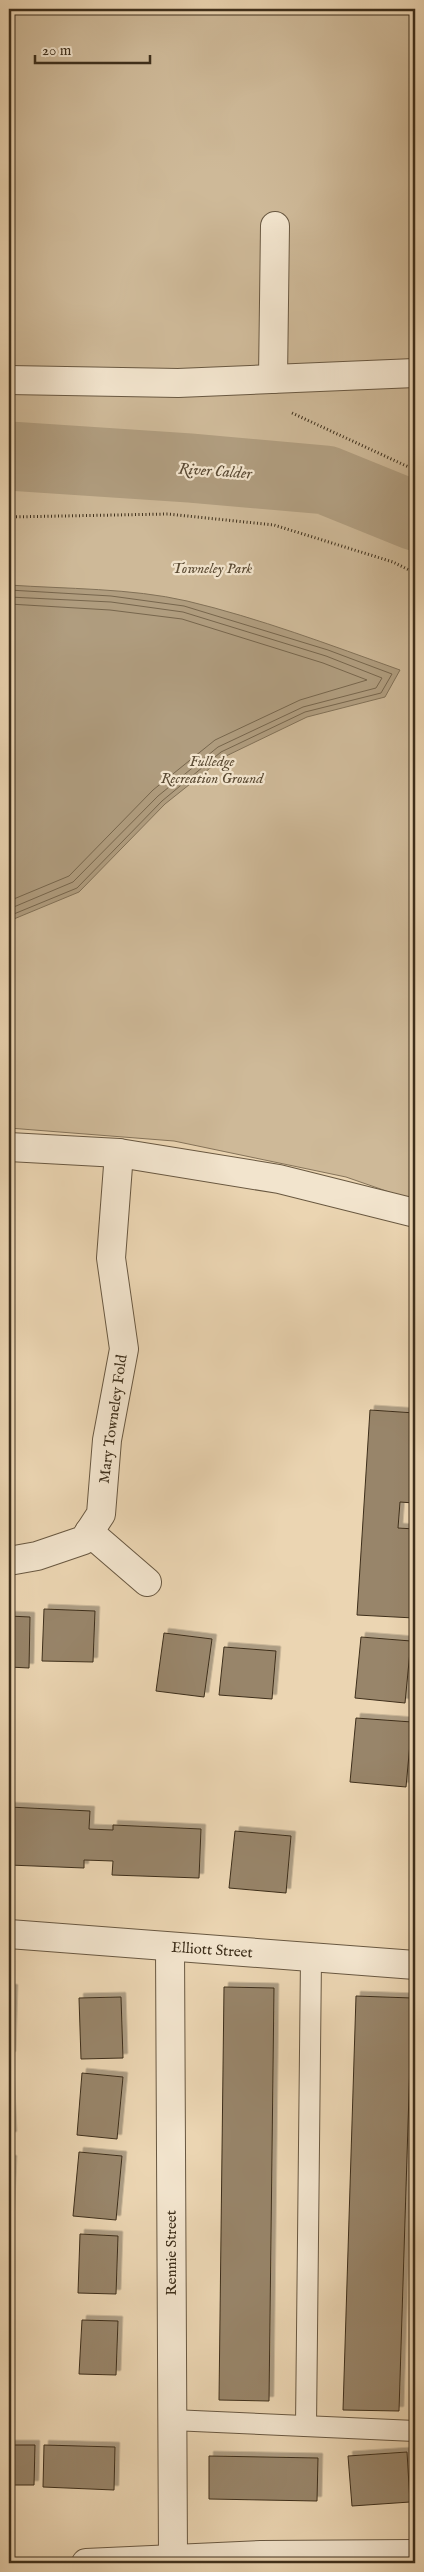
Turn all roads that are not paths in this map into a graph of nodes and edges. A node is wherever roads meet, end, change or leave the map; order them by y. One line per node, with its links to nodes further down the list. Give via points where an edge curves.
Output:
1 (274, 226): 3 (street)
2 (415, 373): 3 (street)
3 (272, 379): 4 (street, via 178,383)
4 (9, 380)
5 (9, 1147): 6 (street)
6 (119, 1154): 7 (street, via 279,1179); 8 (street, Mary Towneley Fold, via 111,1258 124,1349 107,1440 101,1514)
7 (415, 1213)
8 (89, 1532): 9 (street, Mary Towneley Fold, via 84,1540 37,1556); 10 (street)
9 (9, 1561)
10 (146, 1582)
11 (9, 1934): 12 (street, Elliott Street)
12 (170, 1947): 13 (street, Elliott Street); 15 (street, Rennie Street)
13 (311, 1958): 14 (street, Elliott Street); 16 (lane)
14 (415, 1965)
15 (172, 2420): 16 (lane); 19 (street, Rennie Street)
16 (306, 2426): 17 (lane)
17 (415, 2431)
18 (415, 2554): 19 (street, via 261,2554)
19 (173, 2558): 20 (street)
20 (86, 2563)

